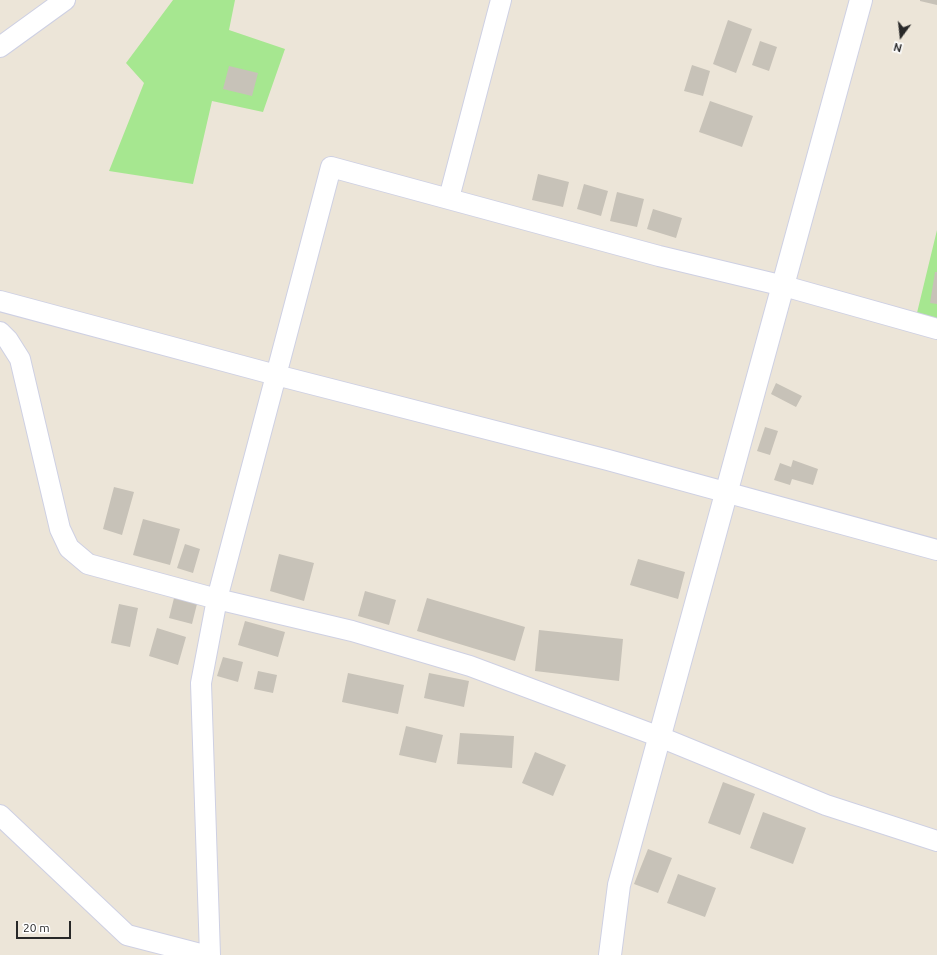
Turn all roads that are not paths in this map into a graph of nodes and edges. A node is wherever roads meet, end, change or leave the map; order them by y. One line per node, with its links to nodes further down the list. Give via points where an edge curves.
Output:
1 (65, 0): 4 (street)
2 (501, 0): 5 (street)
3 (861, 0): 6 (street)
4 (0, 47)
5 (449, 198): 6 (street, via 659,256); 10 (street, via 331,166)
6 (784, 286): 8 (street); 11 (street)
7 (0, 301): 10 (street)
8 (937, 330)
9 (0, 332): 13 (street, via 20,359 60,528 69,548 88,564)
10 (276, 374): 11 (street); 13 (street)
11 (726, 492): 12 (street); 14 (street)
12 (937, 550)
13 (217, 599): 14 (street, via 352,631 470,666); 18 (street, via 202,683)
14 (660, 737): 16 (street, via 826,805); 19 (street, via 619,885)
15 (0, 815): 17 (street, via 127,935)
16 (937, 841)
17 (204, 955)
18 (210, 955)
19 (610, 955)

